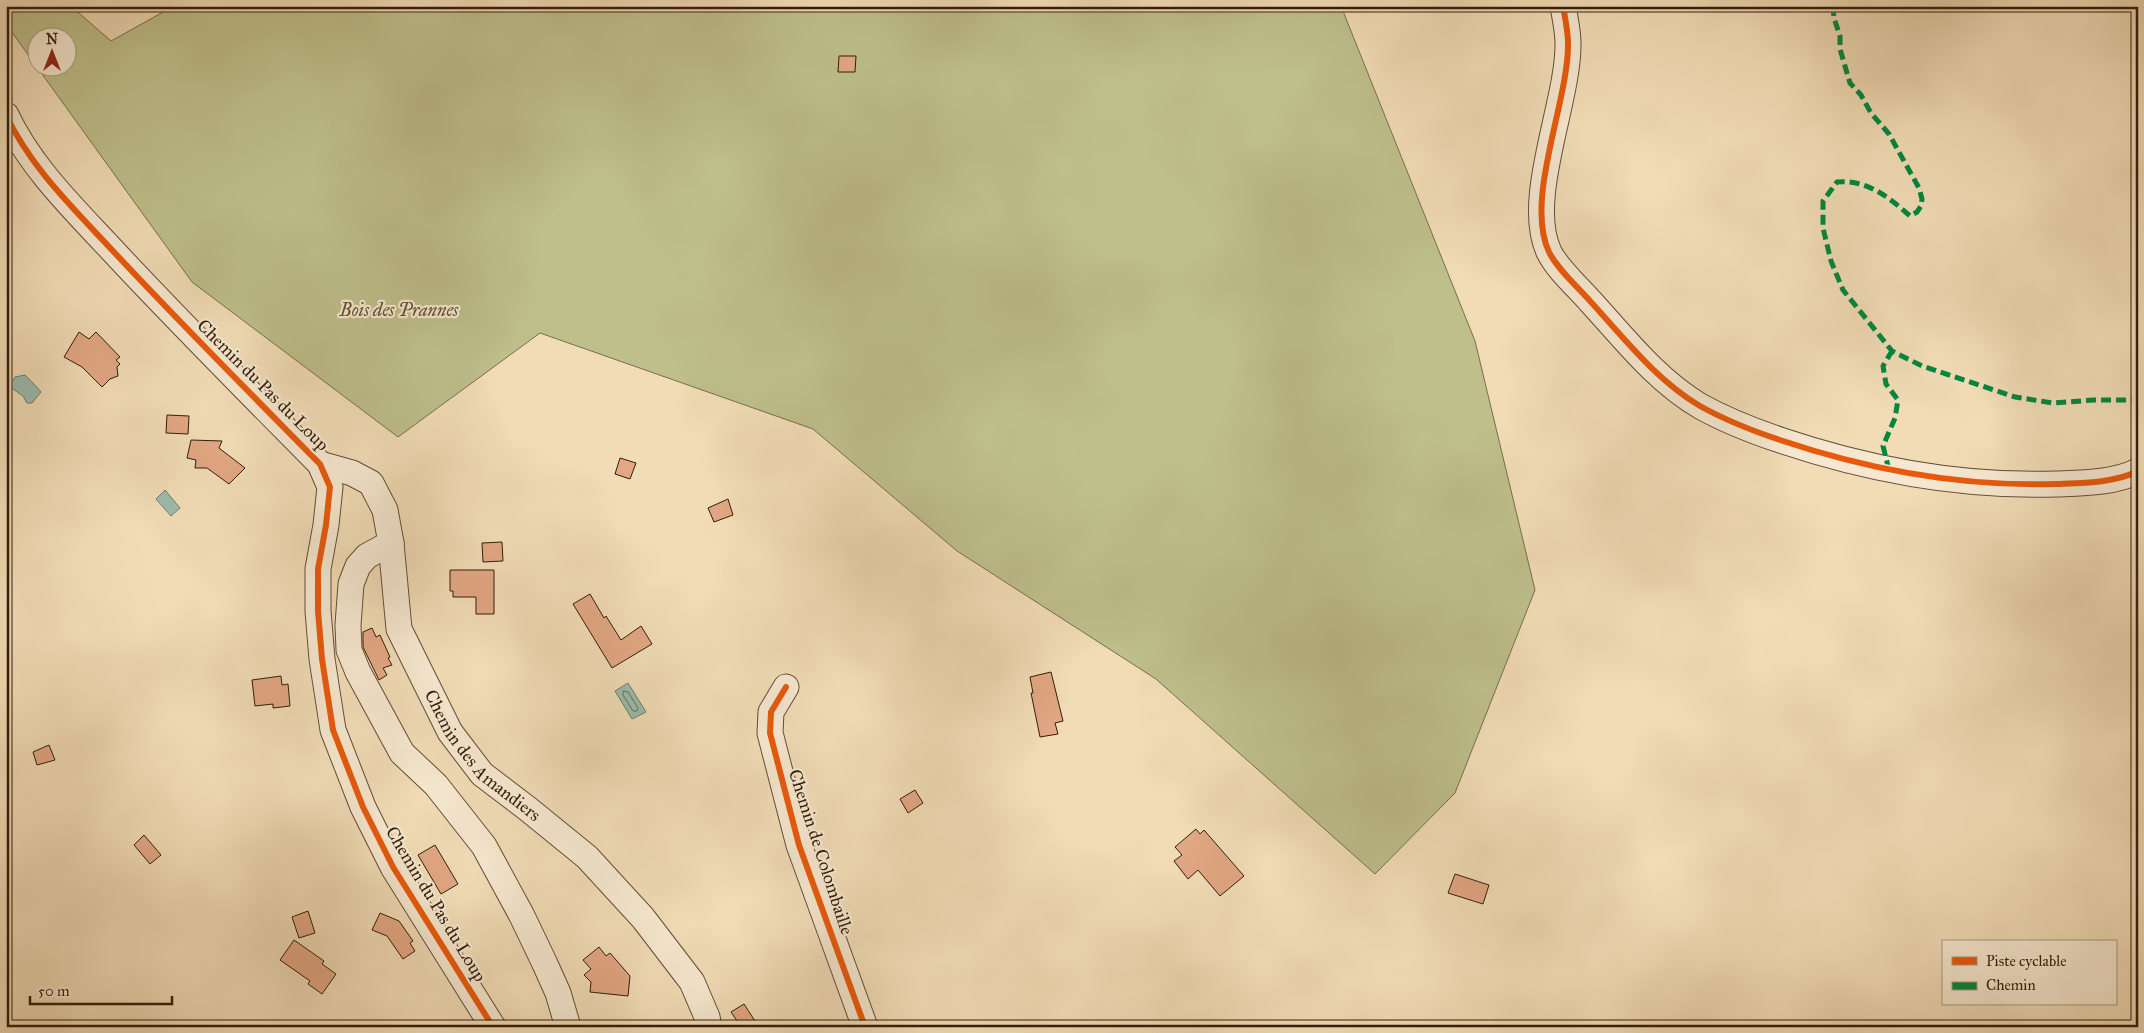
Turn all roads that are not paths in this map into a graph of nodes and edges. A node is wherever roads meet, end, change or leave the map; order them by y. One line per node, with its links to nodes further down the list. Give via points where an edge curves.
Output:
1 (1564, 6): 4 (street, via 1568,44 1543,194 1542,228 1549,253 1654,371 1682,395 1702,408 1755,431 1816,452 1914,475 2025,485 2082,484 2128,476)
2 (6, 114): 3 (street, Chemin du Pas du Loup, via 40,173 179,322)
3 (320, 464): 5 (street, Chemin des Amandiers, via 352,473 371,483 385,510); 7 (street, Chemin du Pas du Loup, via 330,487 318,570 318,611 333,730 363,807 393,867)
4 (2138, 471)
5 (391, 543): 8 (street, via 366,556 358,566 351,584 349,650 402,753 436,785 484,846 545,964); 9 (street, Chemin des Amandiers, via 399,629 450,732 482,774 587,857 643,918 692,982)
6 (786, 686): 10 (street, Chemin de Colombaille, via 771,712 770,733 799,845)
7 (493, 1027)
8 (568, 1027)
9 (709, 1027)
10 (865, 1027)

